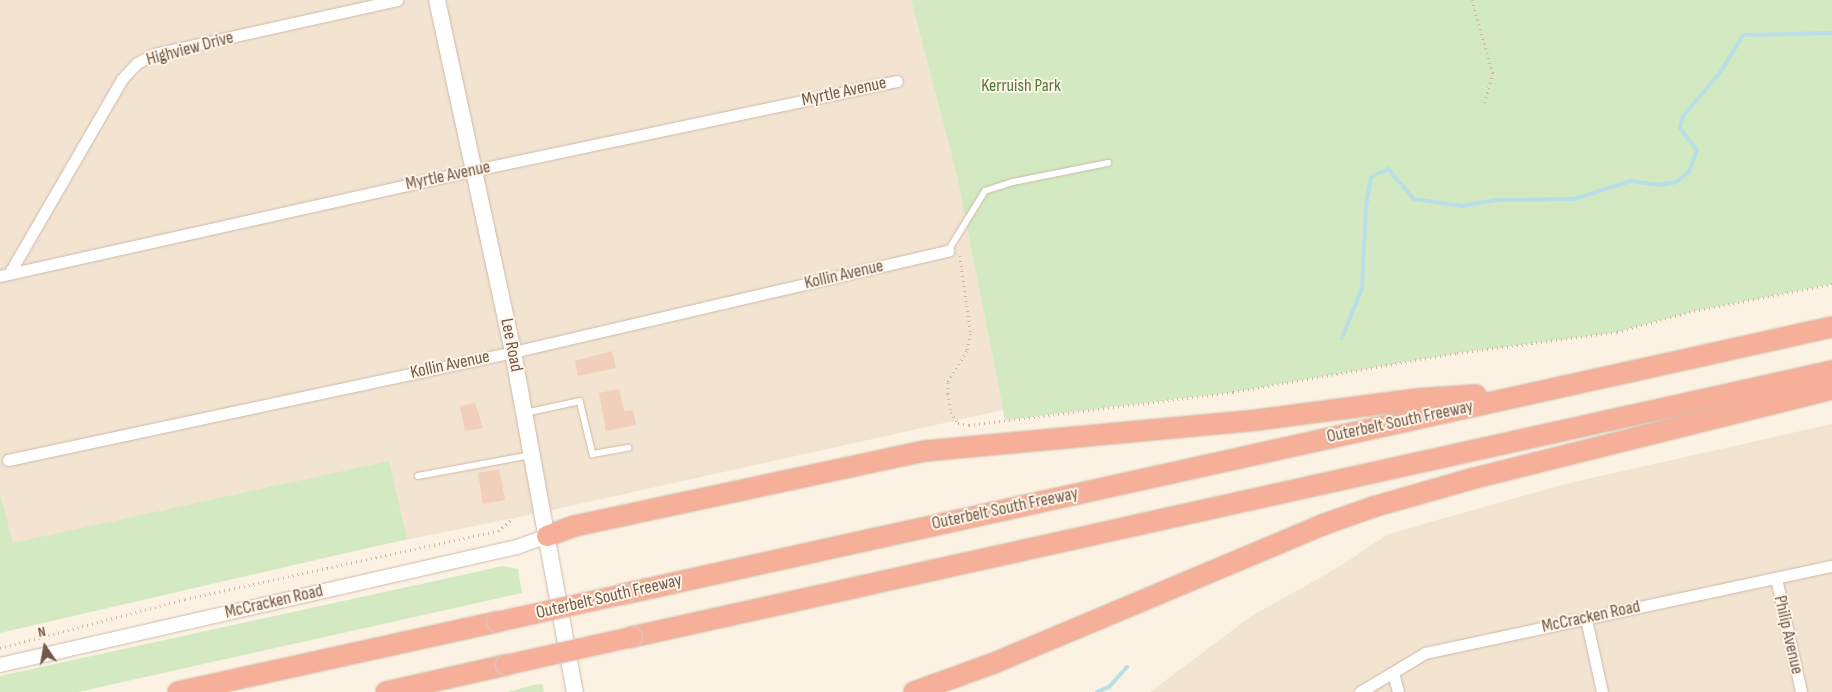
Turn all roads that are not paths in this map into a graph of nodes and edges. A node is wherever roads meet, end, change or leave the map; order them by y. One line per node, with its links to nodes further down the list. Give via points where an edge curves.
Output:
1 (397, 0): 7 (street, Highview Drive, via 154,54 137,63 122,80)
2 (437, 0): 5 (main road, Lee Road)
3 (897, 81): 5 (street, Myrtle Avenue)
4 (1108, 163): 6 (lane, via 1013,182 985,191)
5 (475, 170): 7 (street, Myrtle Avenue); 9 (main road, Lee Road)
6 (948, 251): 9 (street, Kollin Avenue)
7 (5, 275)
8 (1832, 327): 12 (highway, Outerbelt South Freeway)
9 (513, 352): 13 (main road, Lee Road); 16 (street, Kollin Avenue)
10 (1832, 371): 25 (highway, bridge)
11 (1832, 389): 27 (highway, via 1475,478 1373,507 1322,525 994,663)
12 (1540, 391): 18 (highway, via 1416,399 1285,417 941,448 594,522); 24 (highway, Outerbelt South Freeway, bridge)
13 (525, 412): 14 (lane, via 580,401 593,454); 15 (main road, Lee Road)
14 (628, 448)
15 (533, 455): 17 (lane); 18 (main road, Lee Road)
16 (8, 460)
17 (418, 476)
18 (547, 536): 22 (street, McCracken Road, via 517,547); 26 (main road, Lee Road)
19 (1832, 566): 20 (street, McCracken Road)
20 (1776, 578): 21 (street, McCracken Road); 31 (street, Philip Avenue)
21 (1586, 619): 23 (street, McCracken Road, via 1424,653); 30 (street)
22 (0, 665)
23 (1394, 673): 28 (street, McCracken Road); 29 (street)
24 (178, 692)
25 (386, 692)
26 (575, 692)
27 (914, 692)
28 (1360, 692)
29 (1398, 692)
30 (1602, 692)
31 (1801, 692)

